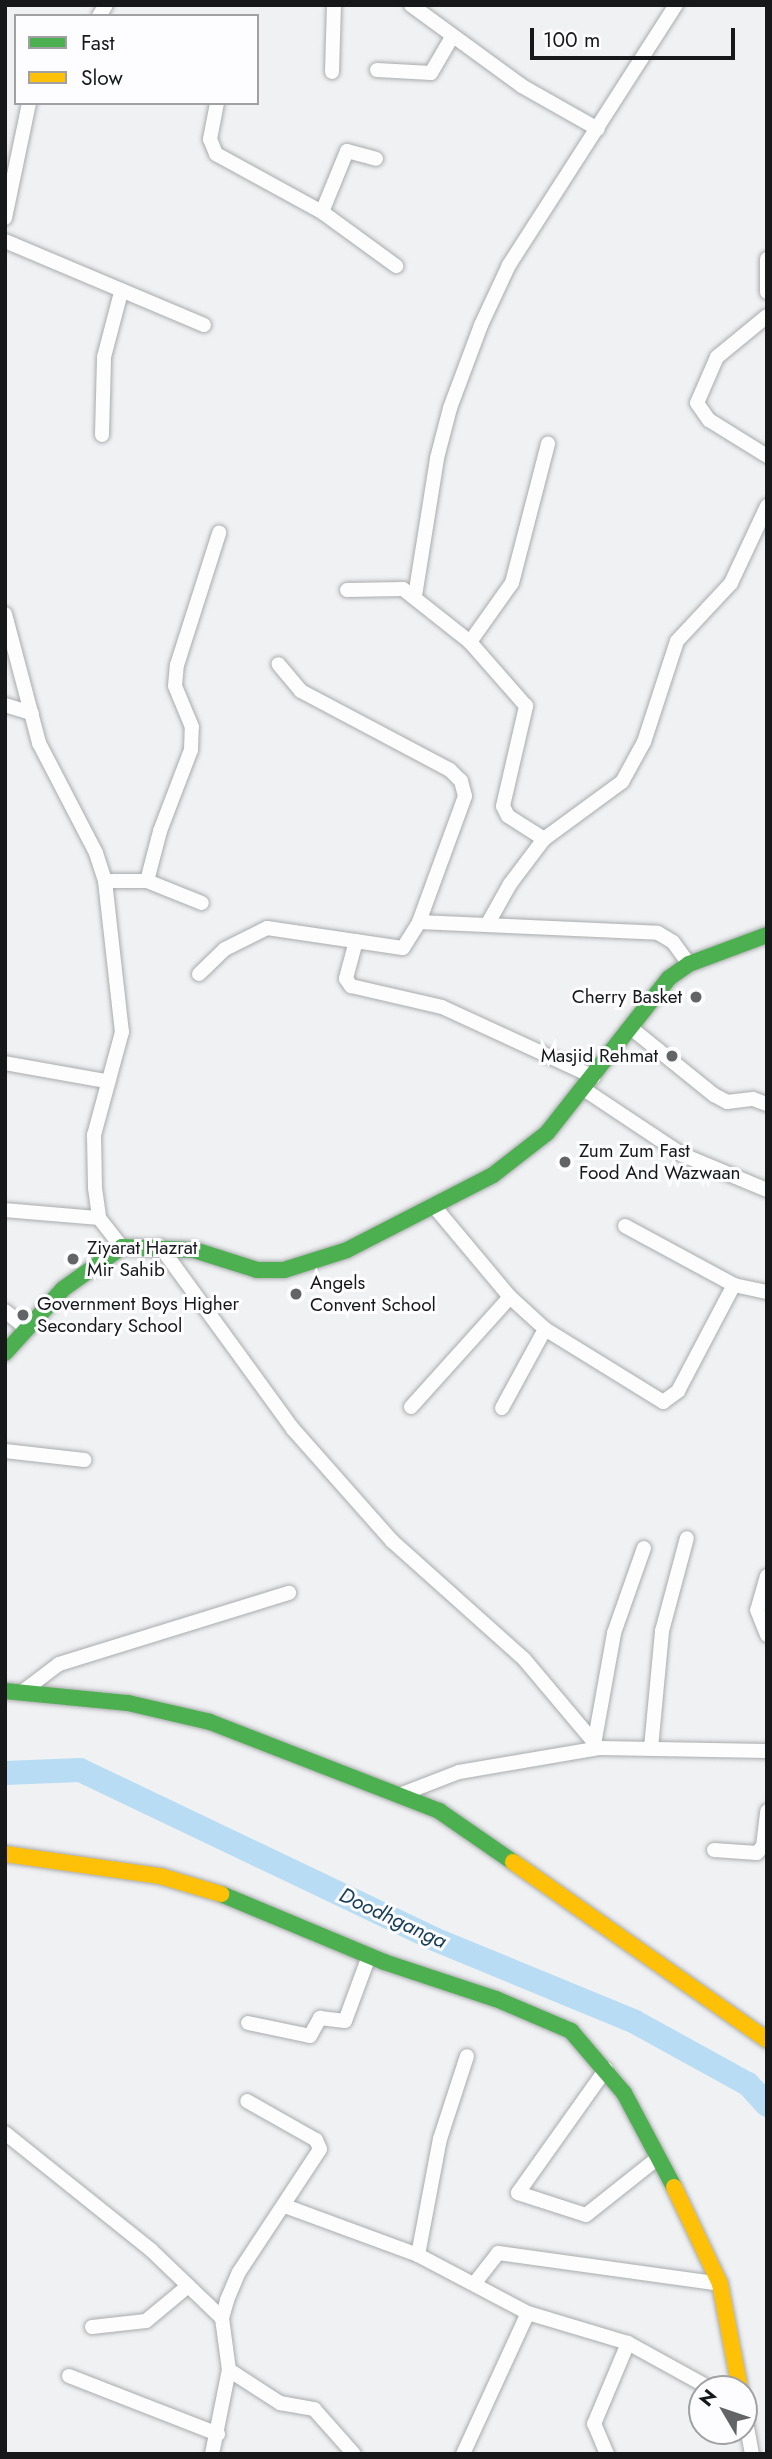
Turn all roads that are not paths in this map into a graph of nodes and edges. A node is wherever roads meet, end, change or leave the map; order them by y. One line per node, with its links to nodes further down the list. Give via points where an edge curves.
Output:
1 (334, 5): 6 (street)
2 (411, 5): 4 (street)
3 (676, 5): 9 (street)
4 (452, 37): 5 (street, via 431,73); 9 (street, via 522,86)
5 (377, 70)
6 (332, 72)
7 (29, 105): 12 (street)
8 (217, 105): 11 (street, via 210,139 216,155)
9 (598, 129): 27 (street, via 509,265 467,356 437,458)
10 (376, 159): 11 (street, via 347,151)
11 (321, 212): 15 (street)
12 (5, 218)
13 (5, 241): 16 (street)
14 (767, 259): 17 (street)
15 (396, 266)
16 (121, 292): 19 (street); 20 (street, via 104,357)
17 (767, 292)
18 (767, 316): 22 (street, via 717,357 697,403 709,420)
19 (204, 325)
20 (102, 435)
21 (548, 444): 29 (street, via 512,583)
22 (767, 456)
23 (767, 506): 25 (street)
24 (219, 533): 35 (street, via 177,665 175,686 192,727 191,750 160,831)
25 (760, 537): 33 (street, via 731,583 677,641 644,741 622,782)
26 (347, 590): 27 (street, via 396,587)
27 (415, 596): 29 (street)
28 (5, 614): 32 (street)
29 (470, 642): 33 (street, via 526,706 503,806 508,816)
30 (278, 664): 37 (street, via 301,691 450,770 461,781 462,805)
31 (5, 705): 32 (street)
32 (32, 713): 34 (street, via 39,743 96,853)
33 (544, 839): 38 (street)
34 (105, 881): 35 (street); 45 (street, via 122,1032)
35 (147, 881): 36 (street)
36 (202, 903)
37 (419, 922): 38 (street); 40 (street, via 403,948)
38 (487, 925): 41 (street, via 658,933 673,942)
39 (767, 935): 41 (main road)
40 (356, 941): 42 (street, via 267,928 225,949); 46 (street, via 346,979 351,986 442,1007)
41 (689, 964): 43 (main road, via 668,978)
42 (199, 974)
43 (631, 1028): 46 (main road); 47 (street, via 714,1096 727,1102 747,1099)
44 (5, 1063): 45 (street)
45 (106, 1081): 51 (street, via 93,1142)
46 (590, 1084): 48 (street, via 682,1155); 49 (main road, via 547,1133 493,1175)
47 (767, 1104)
48 (767, 1191)
49 (433, 1205): 53 (main road, via 347,1250 284,1270 257,1270 194,1250); 57 (street)
50 (5, 1210): 51 (street)
51 (99, 1218): 54 (street)
52 (625, 1226): 55 (street)
53 (159, 1245): 54 (main road); 72 (street, via 293,1429 392,1541 524,1659)
54 (122, 1247): 59 (main road, via 71,1282)
55 (734, 1285): 56 (street); 60 (street, via 670,1402 656,1399)
56 (767, 1292)
57 (510, 1297): 60 (street); 62 (street)
58 (5, 1311): 59 (street)
59 (25, 1327): 61 (main road)
60 (545, 1329): 63 (street)
61 (5, 1353)
62 (411, 1407)
63 (502, 1408)
64 (5, 1451): 65 (street)
65 (85, 1460)
66 (687, 1538): 73 (street, via 662,1631)
67 (644, 1548): 72 (street, via 614,1633)
68 (767, 1576): 70 (street, via 757,1610)
69 (289, 1593): 71 (street, via 59,1664)
70 (767, 1635)
71 (13, 1692): 75 (main road, via 128,1703 210,1721)
72 (597, 1744): 73 (street); 75 (street, via 459,1772)
73 (652, 1748): 74 (street)
74 (767, 1751)
75 (402, 1794): 81 (main road, via 439,1811)
76 (767, 1811): 77 (street, via 758,1853)
77 (714, 1850)
78 (5, 1854): 79 (main road, via 186,1882)
79 (369, 1956): 80 (street, via 345,2021 320,2018 310,2036); 83 (main road, via 560,2025)
80 (248, 2024)
81 (767, 2040)
82 (467, 2056): 88 (street, via 440,2139)
83 (606, 2069): 86 (main road); 86 (street, via 518,2193 586,2215)
84 (247, 2101): 87 (street, via 320,2145 318,2156)
85 (5, 2133): 91 (street, via 151,2250)
86 (658, 2158): 90 (main road, via 709,2253)
87 (285, 2206): 88 (street); 93 (street, via 239,2272)
88 (418, 2255): 89 (street)
89 (474, 2284): 90 (street, via 498,2253); 92 (street)
90 (720, 2284): 97 (main road)
91 (188, 2286): 93 (street); 94 (street, via 146,2321)
92 (528, 2313): 95 (street); 103 (street)
93 (222, 2318): 96 (street)
94 (92, 2327)
95 (628, 2343): 99 (street); 104 (street, via 594,2424)
96 (229, 2370): 100 (street); 102 (street, via 280,2403 314,2409)
97 (737, 2375)
98 (69, 2376): 100 (street)
99 (688, 2376)
100 (218, 2434): 101 (street)
101 (212, 2454)
102 (354, 2454)
103 (463, 2454)
104 (607, 2454)

